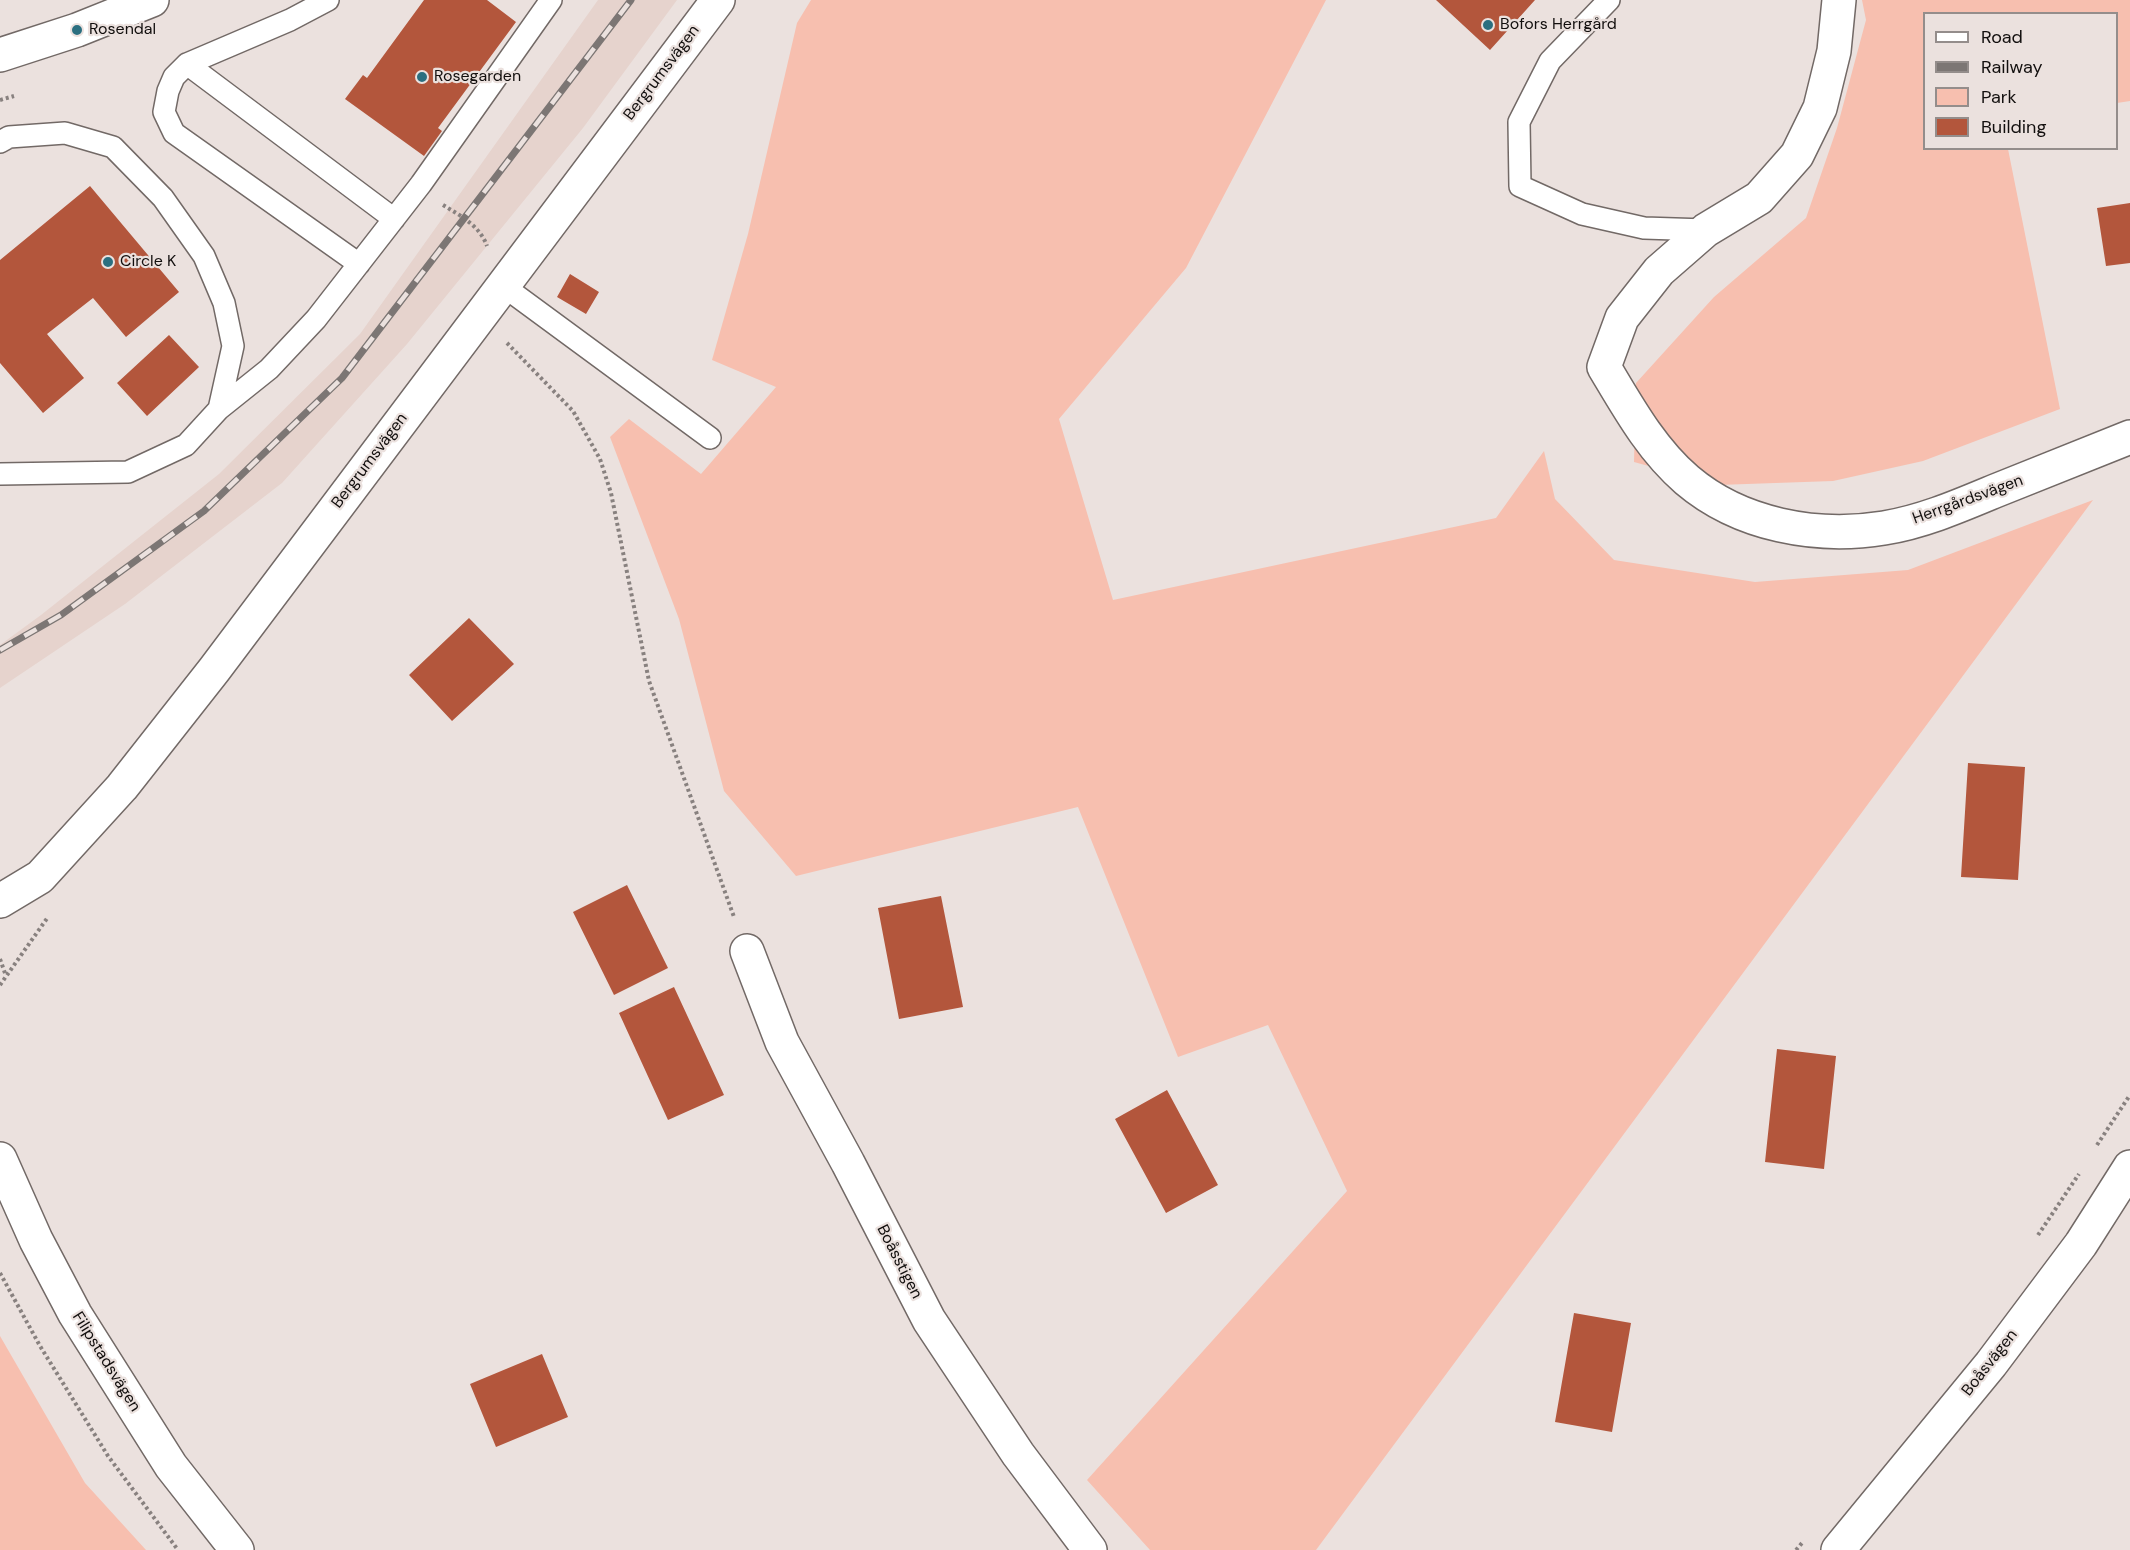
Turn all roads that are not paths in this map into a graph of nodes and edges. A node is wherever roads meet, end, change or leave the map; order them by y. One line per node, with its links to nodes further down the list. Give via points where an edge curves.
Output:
1 (152, 0): 7 (main road)
2 (328, 0): 8 (lane)
3 (551, 0): 10 (lane)
4 (718, 0): 13 (main road, Bergrumsvägen)
5 (1609, 0): 11 (lane, via 1550,62 1519,122 1520,186 1582,214 1644,228)
6 (1839, 0): 11 (main road, Herrgårdsvägen, via 1834,51 1820,108 1797,155 1759,198)
7 (0, 55)
8 (187, 64): 10 (lane); 12 (lane, via 174,77 164,111 174,133)
9 (0, 142): 14 (lane, via 9,137 65,133 113,147 163,198 204,256 224,303 233,346)
10 (394, 219): 12 (lane)
11 (1706, 230): 15 (main road, Herrgårdsvägen, via 1659,271 1622,318 1604,367 1647,438 1687,480 1733,510 1785,527 1838,532 1884,528 1941,513)
12 (359, 264): 14 (lane, via 316,319 269,369)
13 (502, 285): 16 (lane); 18 (main road, Bergrumsvägen, via 122,787 40,877)
14 (219, 409): 17 (lane, via 186,445 128,472)
15 (2130, 437)
16 (710, 438)
17 (0, 474)
18 (0, 901)
19 (747, 951): 23 (main road, Boåsstigen, via 782,1042 929,1320 1018,1454)
20 (0, 1159): 22 (main road, Filipstadsvägen, via 75,1314 171,1466)
21 (2130, 1167): 24 (main road, Boåsvägen, via 2081,1244 1991,1364)
22 (237, 1550)
23 (1090, 1550)
24 (1838, 1550)

